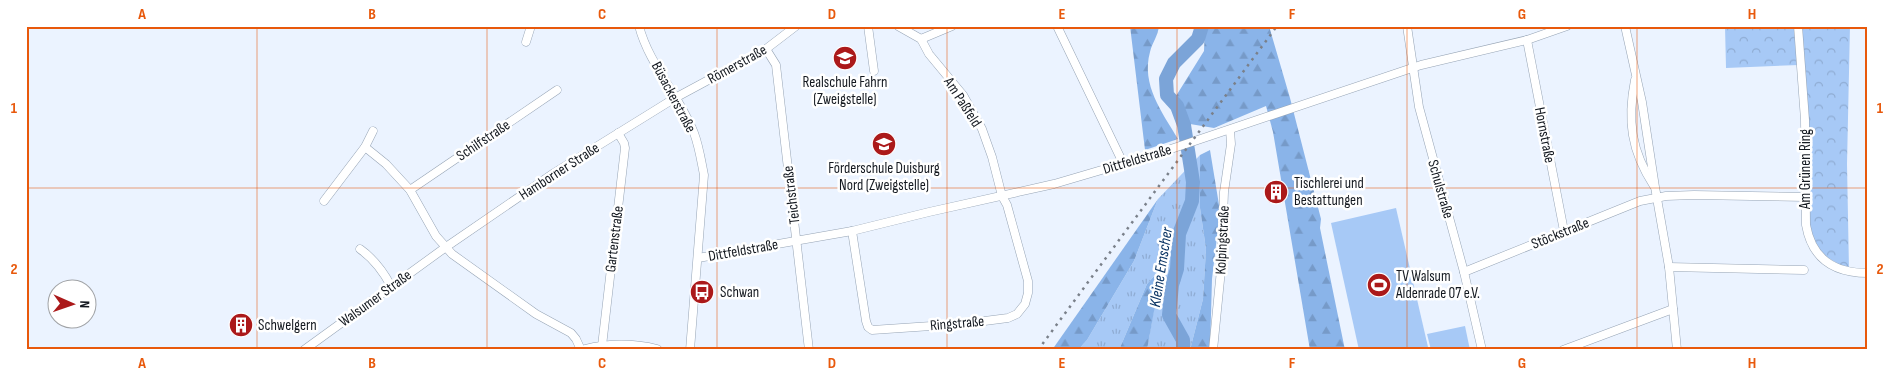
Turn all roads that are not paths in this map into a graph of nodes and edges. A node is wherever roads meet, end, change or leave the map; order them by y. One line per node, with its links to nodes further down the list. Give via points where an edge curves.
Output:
1 (531, 26): 14 (street)
2 (639, 26): 20 (street, Büsackerstraße)
3 (796, 26): 15 (street, Römerstraße)
4 (868, 26): 17 (street)
5 (898, 26): 12 (street)
6 (952, 26): 12 (street)
7 (1057, 26): 25 (street)
8 (1407, 26): 16 (street, Schulstraße)
9 (1567, 26): 13 (street, Dittfeldstraße)
10 (1624, 26): 18 (street)
11 (1798, 26): 29 (street, Am Grünen Ring, via 1804,101)
12 (922, 39): 28 (street, Am Paßfeld, via 929,54 963,95 982,129)
13 (1527, 40): 16 (street, Dittfeldstraße); 33 (street, Hornstraße)
14 (526, 42)
15 (766, 49): 20 (street, Römerstraße); 34 (street, Teichstraße, via 776,65)
16 (1414, 68): 21 (street, Dittfeldstraße); 40 (street, Schulstraße, via 1419,107)
17 (874, 71)
18 (1636, 76): 26 (street); 26 (street, via 1630,124 1642,168)
19 (556, 90): 27 (street, Schilfstraße)
20 (675, 98): 23 (street, Hamborner Straße); 37 (street, Büsackerstraße, via 694,132 704,174)
21 (1230, 130): 25 (street, Dittfeldstraße); 51 (street, Kolpingstraße)
22 (373, 131): 24 (street)
23 (618, 133): 35 (street, Hamborner Straße); 44 (street, Gartenstraße, via 624,148)
24 (365, 147): 27 (street); 31 (street)
25 (1124, 163): 28 (street, Dittfeldstraße)
26 (1655, 187): 30 (street)
27 (410, 190): 35 (street, via 436,236)
28 (1002, 196): 32 (street, Dittfeldstraße); 32 (street, Ringstraße, via 1028,281 1026,304 1018,314 1008,318 872,330 866,321)
29 (1805, 197): 30 (street, Stöckstraße, via 1694,195); 41 (street, Am Grünen Ring, via 1808,237 1815,250 1838,270)
30 (1658, 198): 33 (street, Stöckstraße, via 1640,201); 38 (street)
31 (324, 201)
32 (852, 231): 34 (street, Dittfeldstraße)
33 (1564, 231): 40 (street, Stöckstraße)
34 (796, 241): 37 (street, Dittfeldstraße); 45 (street, Teichstraße)
35 (446, 247): 42 (street, Walsumer Straße); 47 (street, via 536,314 571,333)
36 (360, 249): 42 (street, via 371,257)
37 (698, 258): 50 (street, Büsackerstraße)
38 (1669, 267): 39 (street); 43 (street)
39 (1804, 270)
40 (1464, 272): 52 (street, Schulstraße)
41 (1868, 273)
42 (391, 286): 46 (street, Walsumer Straße)
43 (1673, 310): 53 (street); 54 (street)
44 (602, 346): 48 (main road); 49 (main road, via 630,345)
45 (807, 348)
46 (304, 350)
47 (581, 350)
48 (585, 350)
49 (657, 350)
50 (690, 350)
51 (1213, 350)
52 (1482, 350)
53 (1563, 350)
54 (1677, 350)

